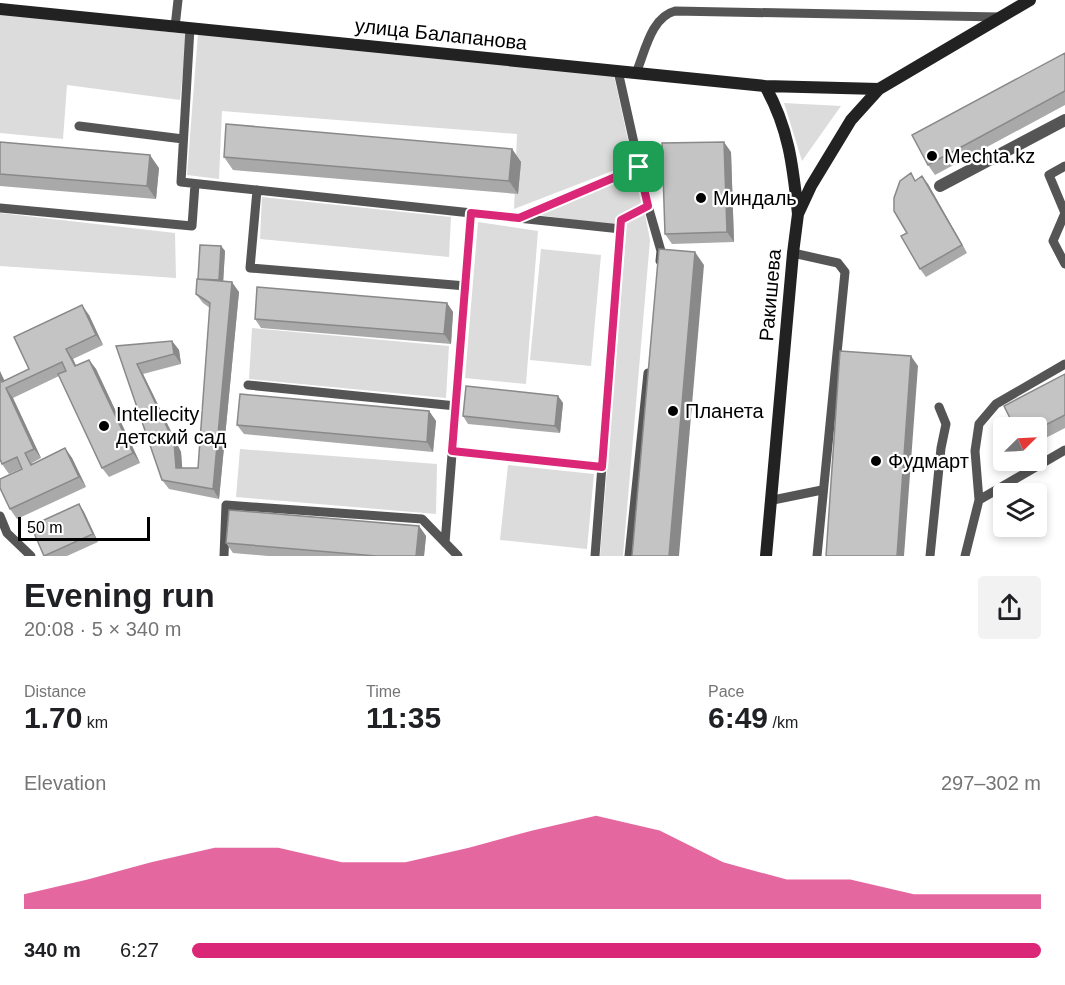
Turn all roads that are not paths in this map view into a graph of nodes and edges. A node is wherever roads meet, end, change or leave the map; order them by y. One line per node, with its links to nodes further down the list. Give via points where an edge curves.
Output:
1 (178, 0): 5 (lane)
2 (1030, 0): 4 (street, Ракишева)
3 (0, 9): 5 (street, улица Балапанова)
4 (1002, 16): 8 (lane, via 675,11 657,22); 10 (street, Ракишева)
5 (175, 27): 6 (street, улица Балапанова)
6 (190, 28): 7 (street, улица Балапанова); 13 (lane)
7 (618, 71): 8 (street, улица Балапанова); 15 (lane)
8 (636, 73): 9 (street, улица Балапанова)
9 (765, 86): 10 (street, улица Балапанова); 22 (street, via 779,111 788,140)
10 (879, 89): 22 (street, Ракишева, via 851,120)
11 (1065, 120): 17 (street)
12 (79, 126): 13 (lane)
13 (183, 139): 16 (lane, via 181,182)
14 (1065, 166): 26 (lane, via 1049,175 1065,213 1053,240)
15 (639, 167): 19 (lane); 23 (lane)
16 (195, 184): 18 (lane); 20 (lane, via 192,225)
17 (940, 186)
18 (257, 190): 21 (lane); 28 (lane, via 250,268)
19 (648, 206): 24 (lane, via 621,220); 27 (lane, via 661,251)
20 (0, 208)
21 (471, 213): 23 (lane); 28 (lane)
22 (798, 214): 25 (street, Ракишева)
23 (519, 218): 24 (lane)
24 (621, 229): 36 (lane)
25 (793, 253): 37 (lane, via 838,263 845,272); 38 (street, Ракишева)
26 (1065, 264)
27 (659, 275)
28 (466, 286): 32 (lane)
29 (650, 357): 46 (lane)
30 (1065, 364): 39 (lane, via 996,404 979,424 975,451)
31 (248, 385): 32 (lane)
32 (456, 406): 35 (lane)
33 (939, 407): 49 (lane, via 946,424)
34 (1065, 450): 39 (lane)
35 (452, 451): 36 (lane); 41 (lane)
36 (602, 467): 45 (lane)
37 (822, 490): 38 (lane); 48 (lane)
38 (772, 500): 47 (street, Ракишева)
39 (979, 500): 50 (lane)
40 (0, 516): 42 (lane, via 7,533)
41 (445, 543): 43 (lane, via 422,519 225,505); 44 (lane)
42 (31, 556)
43 (224, 556)
44 (458, 556)
45 (595, 556)
46 (628, 556)
47 (766, 556)
48 (817, 556)
49 (930, 556)
50 (965, 556)

